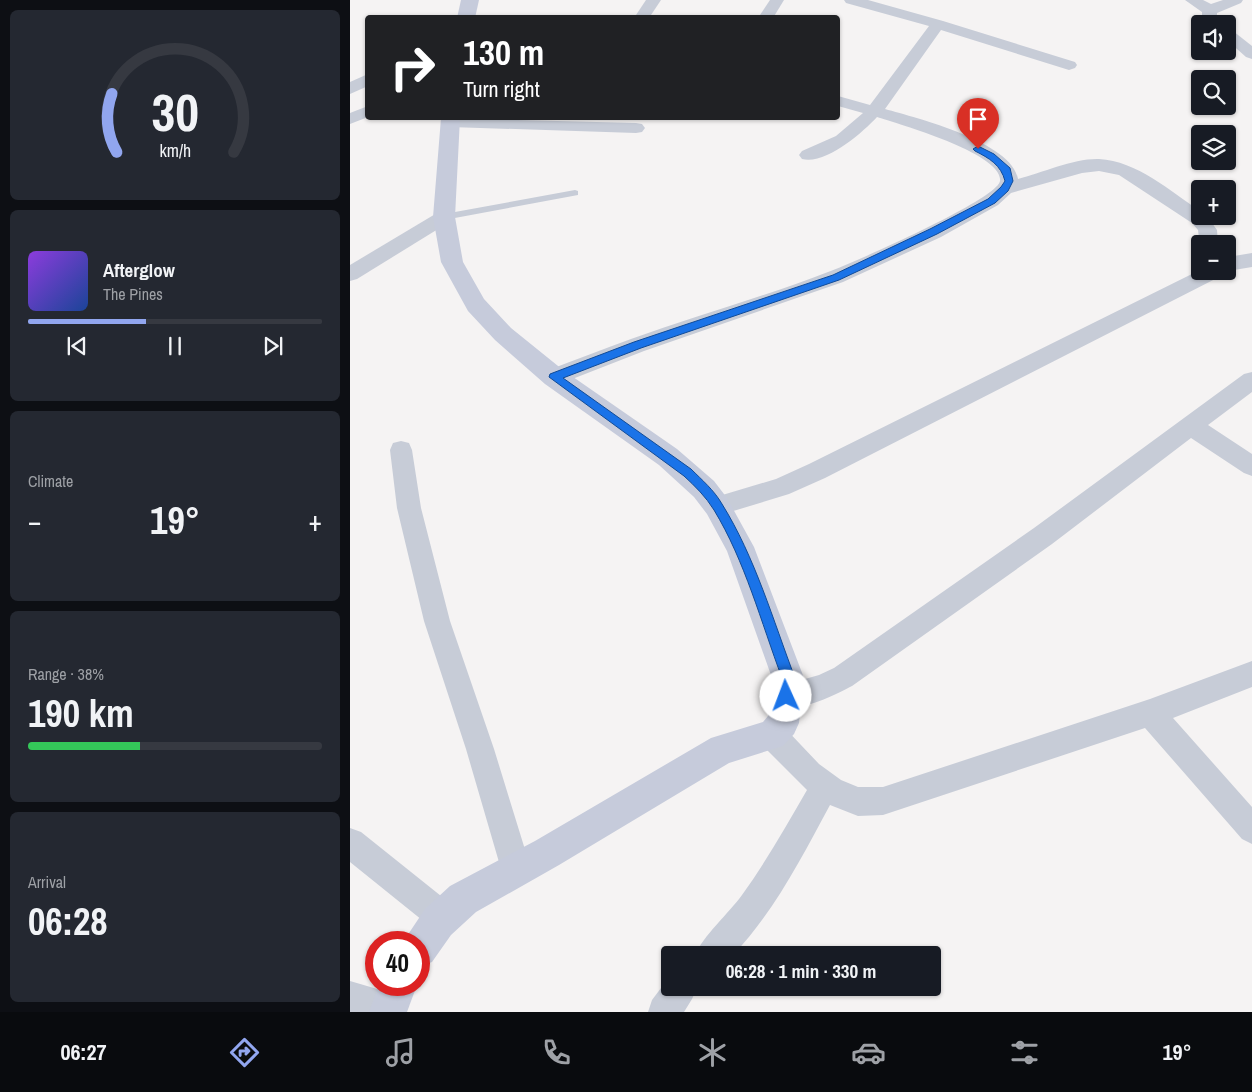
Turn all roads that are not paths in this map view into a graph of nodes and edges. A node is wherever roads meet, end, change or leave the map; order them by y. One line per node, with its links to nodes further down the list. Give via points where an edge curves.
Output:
1 (470, 0): 7 (street)
2 (654, 0): 8 (street)
3 (777, 0): 9 (street)
4 (852, 0): 12 (street)
5 (1192, 0): 10 (street)
6 (1236, 0): 11 (street)
7 (467, 15)
8 (643, 15)
9 (767, 15)
10 (1210, 15)
11 (1215, 15)
12 (938, 24): 15 (street); 19 (street)
13 (1236, 41): 14 (street)
14 (1252, 54)
15 (1069, 65)
16 (365, 81): 17 (street)
17 (350, 89)
18 (840, 101): 19 (street)
19 (875, 110): 24 (street, via 836,144); 25 (street, via 964,142 991,156 1006,170 1009,181)
20 (365, 112): 21 (street)
21 (350, 119)
22 (450, 120): 23 (street); 27 (street)
23 (636, 128)
24 (808, 155)
25 (1005, 189): 28 (street, via 1082,167 1112,167 1124,170 1199,219); 35 (street, via 992,201 934,232 836,277)
26 (575, 193): 27 (lane)
27 (444, 217): 31 (street); 35 (street, via 452,262 476,305 503,334)
28 (1210, 235)
29 (1252, 260): 30 (street)
30 (1236, 263)
31 (350, 274)
32 (1191, 276): 34 (street)
33 (1197, 280): 34 (street)
34 (1185, 286): 40 (street, via 817,471 781,487)
35 (554, 377): 40 (street, via 688,472)
36 (1250, 385): 37 (street)
37 (1191, 426): 39 (street); 42 (street, via 1043,536 843,677 822,687)
38 (401, 450): 48 (street, via 409,508 437,621)
39 (1252, 466)
40 (718, 506): 42 (street, via 740,547 788,678)
41 (1252, 674): 43 (street)
42 (786, 696): 44 (street, via 783,723)
43 (1150, 713): 45 (street, via 882,801 856,802); 46 (street)
44 (772, 735): 45 (street, via 809,775); 48 (street, via 722,749)
45 (825, 785): 51 (street, via 788,851)
46 (1252, 829)
47 (350, 843): 49 (street, via 435,911)
48 (516, 869): 49 (street, via 463,899)
49 (438, 922): 50 (street)
50 (430, 933)
51 (721, 946)
52 (675, 996): 55 (street)
53 (350, 997): 54 (street)
54 (392, 1002)
55 (664, 1012)

